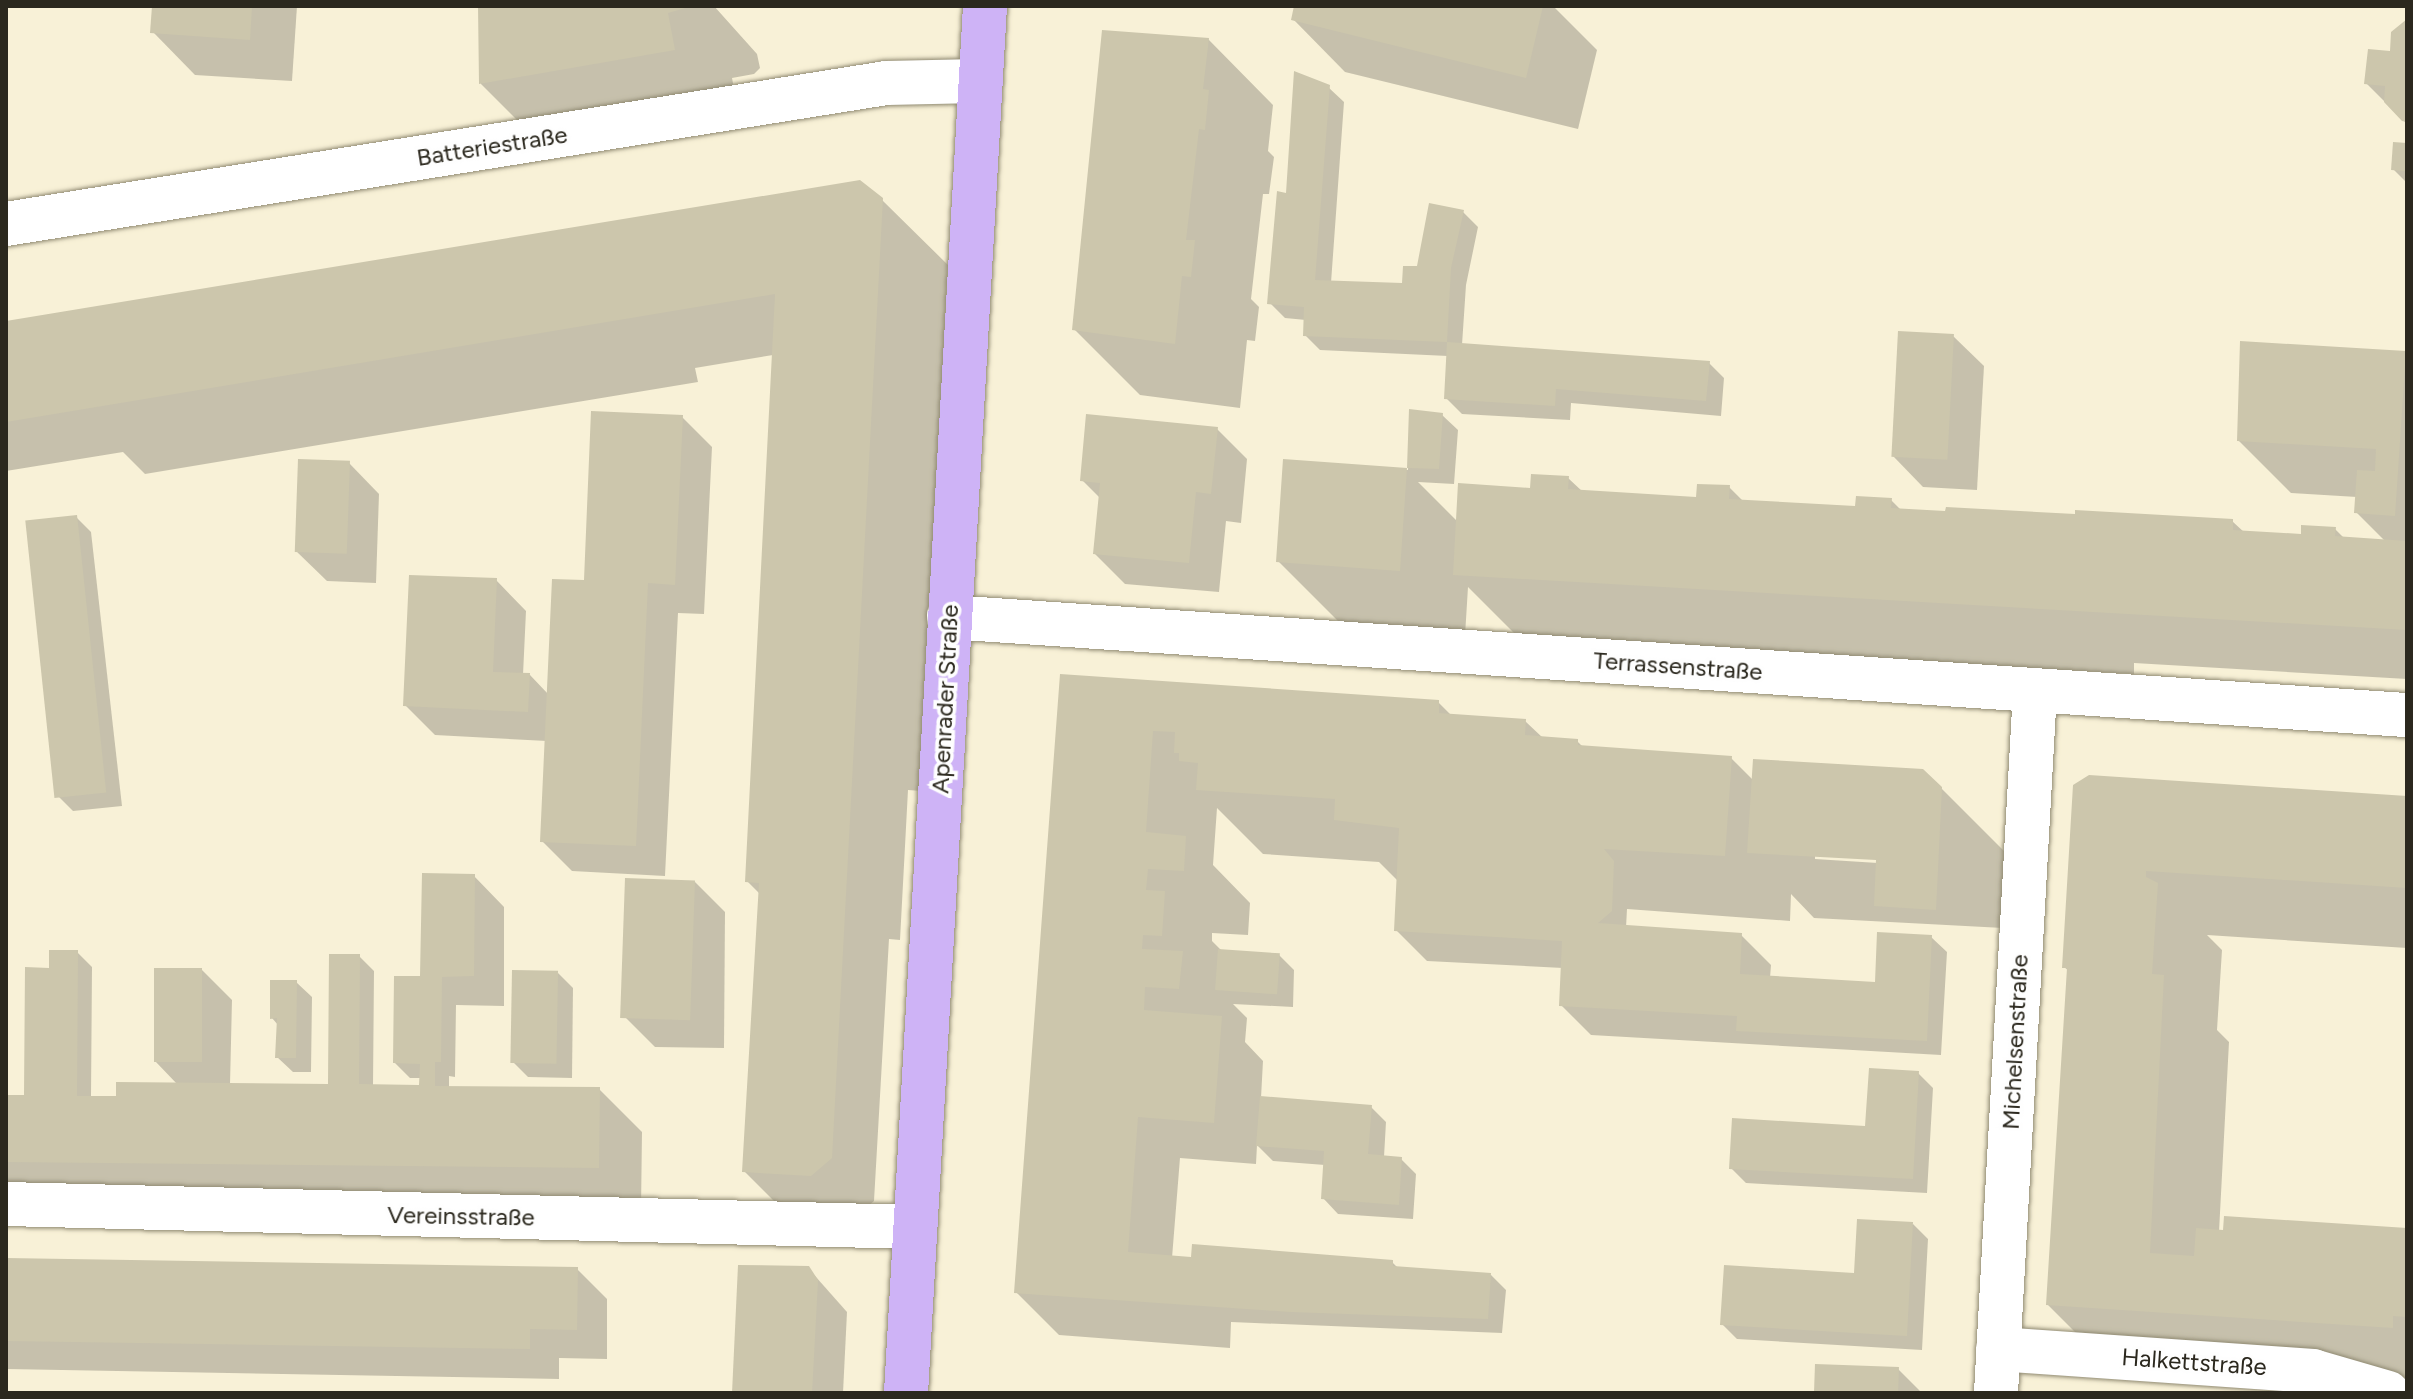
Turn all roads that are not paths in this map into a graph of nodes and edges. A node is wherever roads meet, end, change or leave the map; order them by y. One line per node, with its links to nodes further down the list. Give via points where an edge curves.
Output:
1 (985, 6): 2 (main road, Apenrader Straße)
2 (979, 81): 3 (street, Batteriestraße, via 886,83); 4 (main road, Apenrader Straße)
3 (6, 224)
4 (949, 617): 5 (street, Terrassenstraße); 8 (main road, Apenrader Straße)
5 (2035, 691): 6 (street, Terrassenstraße); 9 (street, Michelsenstraße)
6 (2407, 715)
7 (6, 1204): 8 (street, Vereinsstraße)
8 (915, 1227): 10 (main road, Apenrader Straße)
9 (1998, 1349): 11 (street, Michelsenstraße); 12 (street, Halkettstraße, via 2313,1371)
10 (906, 1393)
11 (1996, 1393)
12 (2388, 1393)

